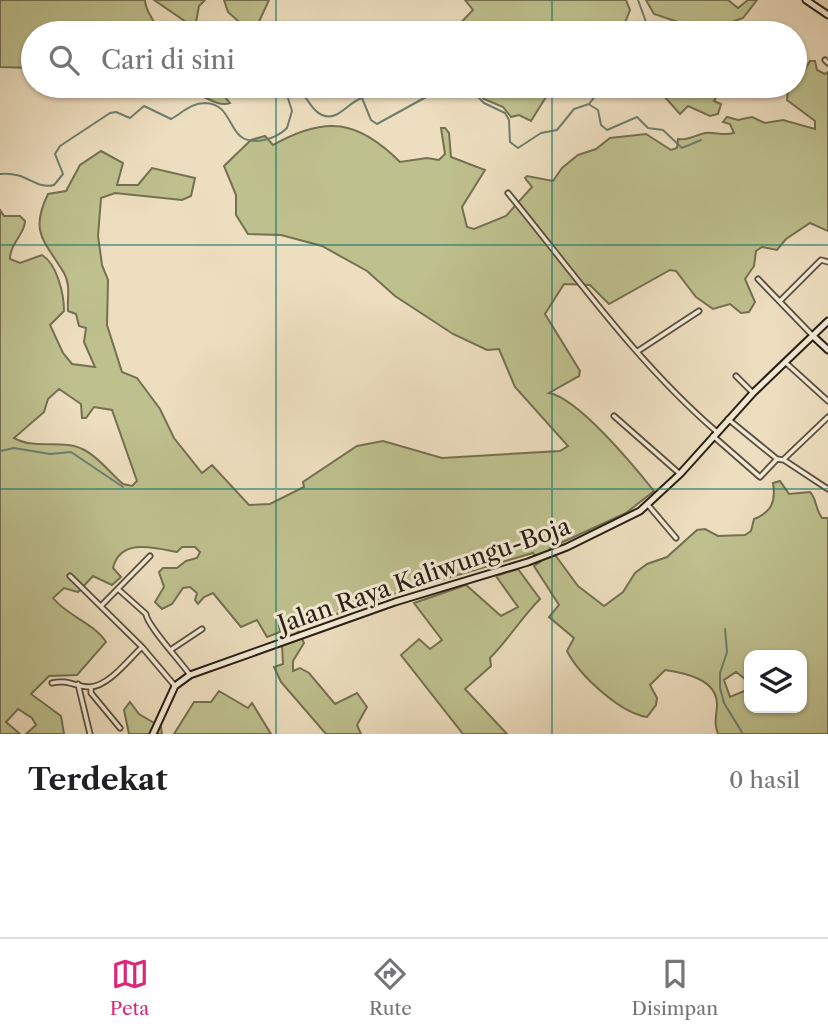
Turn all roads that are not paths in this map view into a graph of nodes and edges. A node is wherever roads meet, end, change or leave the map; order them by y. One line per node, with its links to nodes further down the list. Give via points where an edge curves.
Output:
1 (806, 0): 2 (main road)
2 (828, 15)
3 (508, 194): 11 (street)
4 (828, 261): 6 (street, via 821,260)
5 (758, 279): 6 (street)
6 (780, 301): 9 (street)
7 (699, 311): 11 (street)
8 (828, 321): 9 (main road, Jalan Raya Kaliwungu-Boja)
9 (813, 336): 10 (main road); 12 (main road, Jalan Raya Kaliwungu-Boja)
10 (828, 350)
11 (638, 351): 19 (street)
12 (785, 362): 14 (main road, Jalan Raya Kaliwungu-Boja); 15 (street)
13 (736, 376): 14 (street)
14 (753, 393): 18 (main road, Jalan Raya Kaliwungu-Boja)
15 (828, 401)
16 (614, 416): 22 (street)
17 (828, 417): 21 (street)
18 (729, 419): 19 (main road, Jalan Raya Kaliwungu-Boja); 20 (street)
19 (715, 434): 20 (street, via 760,477); 22 (main road, Jalan Raya Kaliwungu-Boja)
20 (777, 459): 21 (street)
21 (784, 460): 23 (street)
22 (680, 474): 24 (main road, Jalan Raya Kaliwungu-Boja)
23 (828, 489)
24 (648, 506): 25 (street); 33 (main road, Jalan Raya Kaliwungu-Boja, via 538,558 395,602)
25 (676, 538)
26 (150, 556): 28 (street)
27 (70, 576): 29 (street)
28 (118, 589): 29 (street); 32 (street, via 146,614 146,621)
29 (101, 606): 31 (street)
30 (202, 629): 32 (street)
31 (142, 647): 36 (street); 37 (street, via 105,682)
32 (172, 649): 33 (street)
33 (190, 675): 36 (main road, Jalan Raya Kaliwungu-Boja)
34 (52, 683): 35 (street)
35 (78, 684): 37 (street); 39 (street)
36 (176, 686): 40 (main road, Jalan Raya Kaliwungu-Boja)
37 (91, 687): 38 (street)
38 (120, 728)
39 (90, 734)
40 (153, 734)

